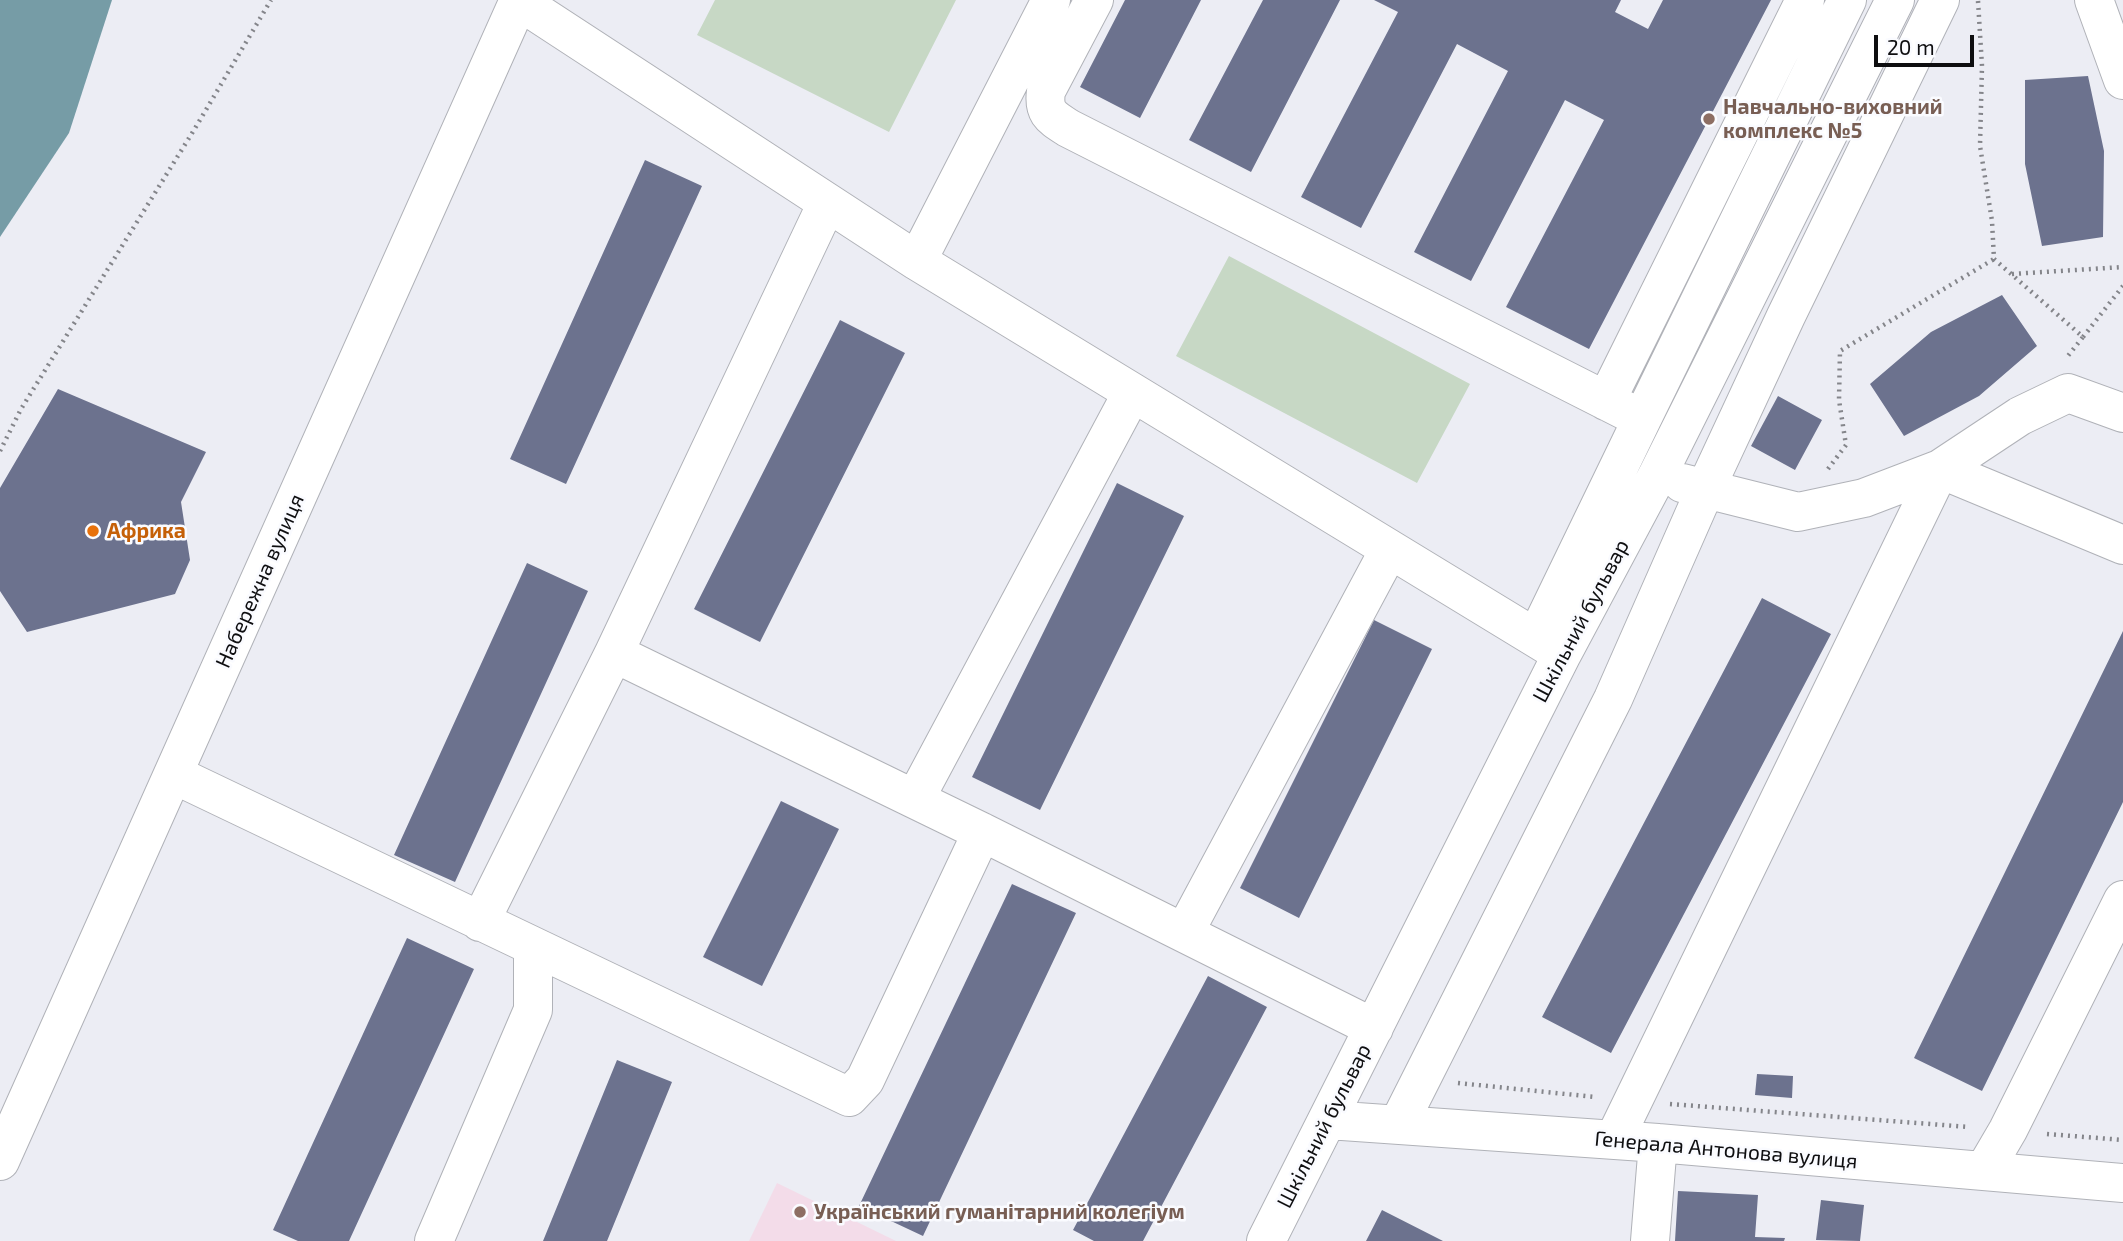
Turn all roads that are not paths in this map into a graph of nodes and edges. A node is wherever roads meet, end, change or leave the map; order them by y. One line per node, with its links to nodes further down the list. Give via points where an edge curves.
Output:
1 (519, 0): 10 (street); 23 (street, Набережна вулиця)
2 (1051, 0): 11 (street)
3 (1094, 0): 13 (street, via 1046,91 1050,116)
4 (1805, 0): 13 (street)
5 (1847, 0): 15 (street)
6 (1895, 0): 17 (street, Шкільний бульвар)
7 (1940, 0): 18 (street)
8 (2094, 0): 9 (street)
9 (2123, 80)
10 (827, 203): 11 (street); 22 (street)
11 (917, 261): 12 (street)
12 (1132, 393): 20 (street); 24 (street)
13 (1606, 401): 15 (street)
14 (2123, 413): 16 (street, via 2068,393 2021,416)
15 (1642, 419): 21 (street)
16 (1940, 468): 18 (street, via 1864,498 1798,512); 19 (street); 33 (street)
17 (1657, 476): 18 (street); 21 (street, Шкільний бульвар)
18 (1705, 490): 32 (street, via 1613,699)
19 (2123, 545)
20 (1389, 550): 21 (street); 28 (street)
21 (1549, 646): 30 (street, Шкільний бульвар)
22 (614, 653): 24 (street); 27 (street)
23 (173, 774): 27 (street); 35 (street, Набережна вулиця)
24 (915, 799): 25 (street)
25 (982, 832): 28 (street); 29 (street, via 865,1080 849,1097)
26 (2123, 900): 36 (street)
27 (480, 922): 29 (street)
28 (1184, 933): 30 (street)
29 (533, 948): 38 (street, via 533,1010)
30 (1374, 1028): 31 (street, Шкільний бульвар)
31 (1328, 1120): 32 (street, Генерала Антонова вулиця); 39 (street, Шкільний бульвар)
32 (1398, 1125): 33 (street, Генерала Антонова вулиця)
33 (1614, 1140): 34 (street, Генерала Антонова вулиця)
34 (1658, 1143): 36 (street, Генерала Антонова вулиця); 40 (street)
35 (0, 1161)
36 (1984, 1171): 37 (street, Генерала Антонова вулиця)
37 (2123, 1182)
38 (433, 1241)
39 (1266, 1241)
40 (1650, 1241)

